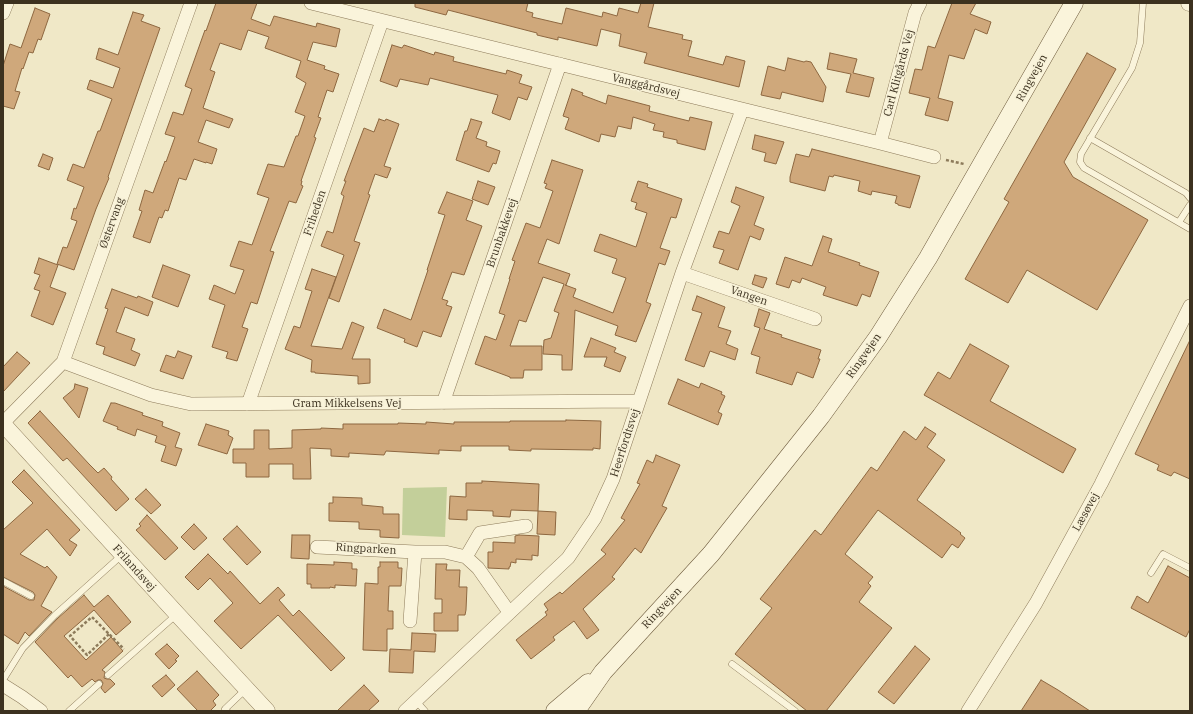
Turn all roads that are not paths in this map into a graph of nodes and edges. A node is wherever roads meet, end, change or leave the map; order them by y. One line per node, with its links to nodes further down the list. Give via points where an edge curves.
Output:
1 (7, 3): 7 (street)
2 (191, 3): 21 (street, Østervang)
3 (311, 3): 8 (street, Vanggårdsvej)
4 (920, 3): 12 (street, Carl Klitgårds Vej)
5 (1074, 3): 39 (main road, Ringvejen, via 981,168 883,330 821,416 712,554)
6 (1143, 3): 11 (lane, via 1140,44 1132,68)
7 (3, 13)
8 (382, 21): 9 (street, Vanggårdsvej); 24 (street, Friheden)
9 (560, 64): 10 (street, Vanggårdsvej); 23 (street, Brunbakkevej)
10 (742, 110): 12 (street, Vanggårdsvej); 18 (street, Heerfordtsvej)
11 (1090, 138): 14 (lane, via 1186,193); 16 (lane, via 1079,158 1081,165)
12 (880, 143): 13 (street, Vanggårdsvej)
13 (934, 157)
14 (1190, 198)
15 (1190, 205): 16 (lane)
16 (1179, 222): 17 (lane)
17 (1190, 229)
18 (682, 273): 20 (street, Vangen); 22 (street, Heerfordtsvej)
19 (1190, 306): 55 (street, Læsøvej, via 1101,484 1036,603)
20 (815, 319)
21 (63, 362): 24 (street, Gram Mikkelsens Vej, via 151,395 191,404); 25 (street, Østervang)
22 (639, 401): 23 (street, Gram Mikkelsens Vej); 35 (street, Heerfordtsvej, via 613,480 595,518 568,558)
23 (443, 403): 24 (street, Gram Mikkelsens Vej)
24 (248, 404)
25 (3, 424): 29 (street, Frilandsvej)
26 (526, 526): 30 (street, via 480,533)
27 (317, 547): 28 (street, Ringparken)
28 (415, 552): 30 (street, Ringparken, via 445,552); 37 (street)
29 (122, 555): 36 (street, Frilandsvej); 41 (lane, via 55,615 23,648)
30 (466, 557): 35 (street, via 478,568)
31 (1190, 568): 32 (lane, via 1163,554)
32 (1151, 573)
33 (3, 581): 34 (lane)
34 (31, 596)
35 (509, 612): 45 (street, Heerfordtsvej)
36 (177, 614): 40 (lane); 44 (street, Frilandsvej)
37 (410, 621)
38 (732, 664): 54 (lane)
39 (603, 672): 52 (main road, Ringvejen); 53 (main road, Ringvejen)
40 (108, 675)
41 (3, 680)
42 (99, 684): 47 (lane)
43 (3, 685): 46 (street)
44 (247, 688): 48 (lane, via 225,709); 49 (street, Frilandsvej)
45 (416, 701): 50 (street, Heerfordtsvej); 51 (lane)
46 (41, 711)
47 (69, 711)
48 (227, 711)
49 (268, 711)
50 (405, 711)
51 (425, 711)
52 (555, 711)
53 (574, 711)
54 (795, 711)
55 (968, 711)

